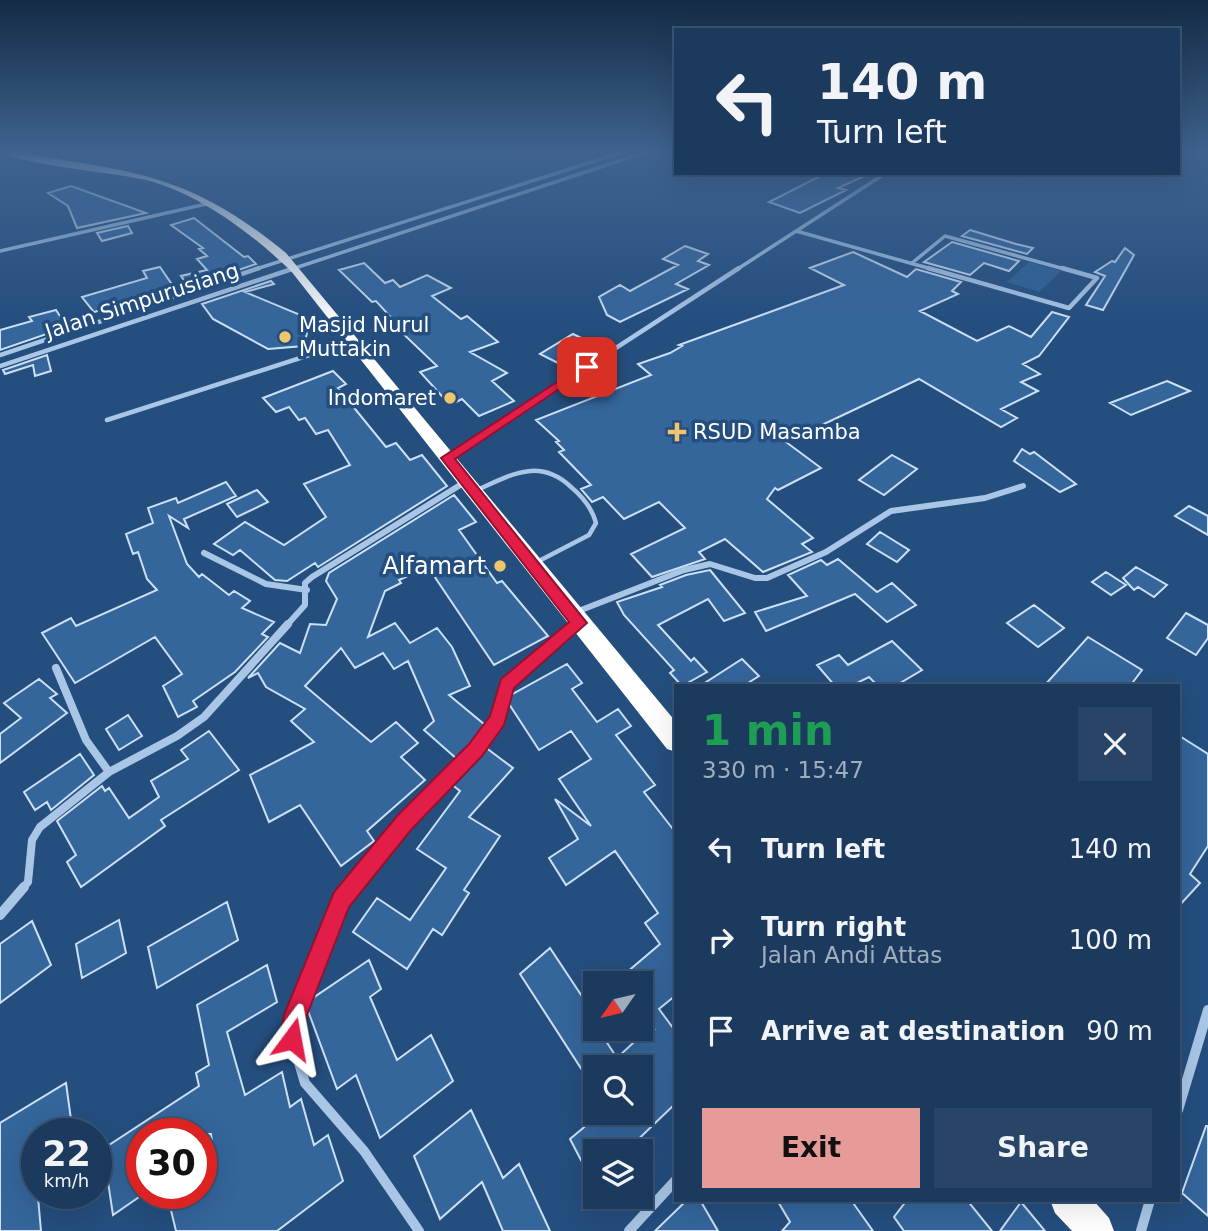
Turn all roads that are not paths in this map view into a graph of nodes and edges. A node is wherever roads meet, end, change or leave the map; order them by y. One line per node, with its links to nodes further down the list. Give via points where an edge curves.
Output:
1 (187, 208): 7 (street)
2 (212, 208): 8 (highway)
3 (456, 208): 8 (street)
4 (467, 208): 8 (street)
5 (831, 208): 6 (street)
6 (796, 231): 9 (street); 14 (street)
7 (0, 251)
8 (291, 264): 10 (highway); 11 (street, Jalan Simpurusiang); 12 (street, Jalan Simpurusiang)
9 (912, 264): 9 (street, via 944,236 1097,278 1069,308)
10 (353, 341): 13 (street); 14 (highway)
11 (0, 355)
12 (0, 366)
13 (107, 420)
14 (447, 458): 16 (highway)
15 (1023, 486): 20 (street, via 985,498 891,511 826,552 767,578 710,564 684,570)
16 (469, 487): 18 (highway); 18 (lane, via 547,468 589,505 596,523 589,535); 19 (street, via 442,494 317,572 305,583)
17 (204, 552): 19 (street, via 280,589)
18 (531, 564): 20 (highway)
19 (307, 590): 23 (street, via 305,605 204,717)
20 (575, 618): 22 (highway); 30 (street, via 507,684 498,719 475,750 404,823 342,900 295,1015 292,1039 304,1083 364,1151)
21 (56, 668): 23 (street, via 86,740)
22 (674, 739)
23 (109, 772): 24 (street, via 34,834 27,882)
24 (0, 915)
25 (1208, 1010): 26 (street)
26 (1180, 1103)
27 (674, 1182): 31 (street)
28 (1070, 1202): 32 (highway)
29 (1149, 1202): 33 (street)
30 (419, 1231)
31 (629, 1231)
32 (1096, 1231)
33 (1141, 1231)

